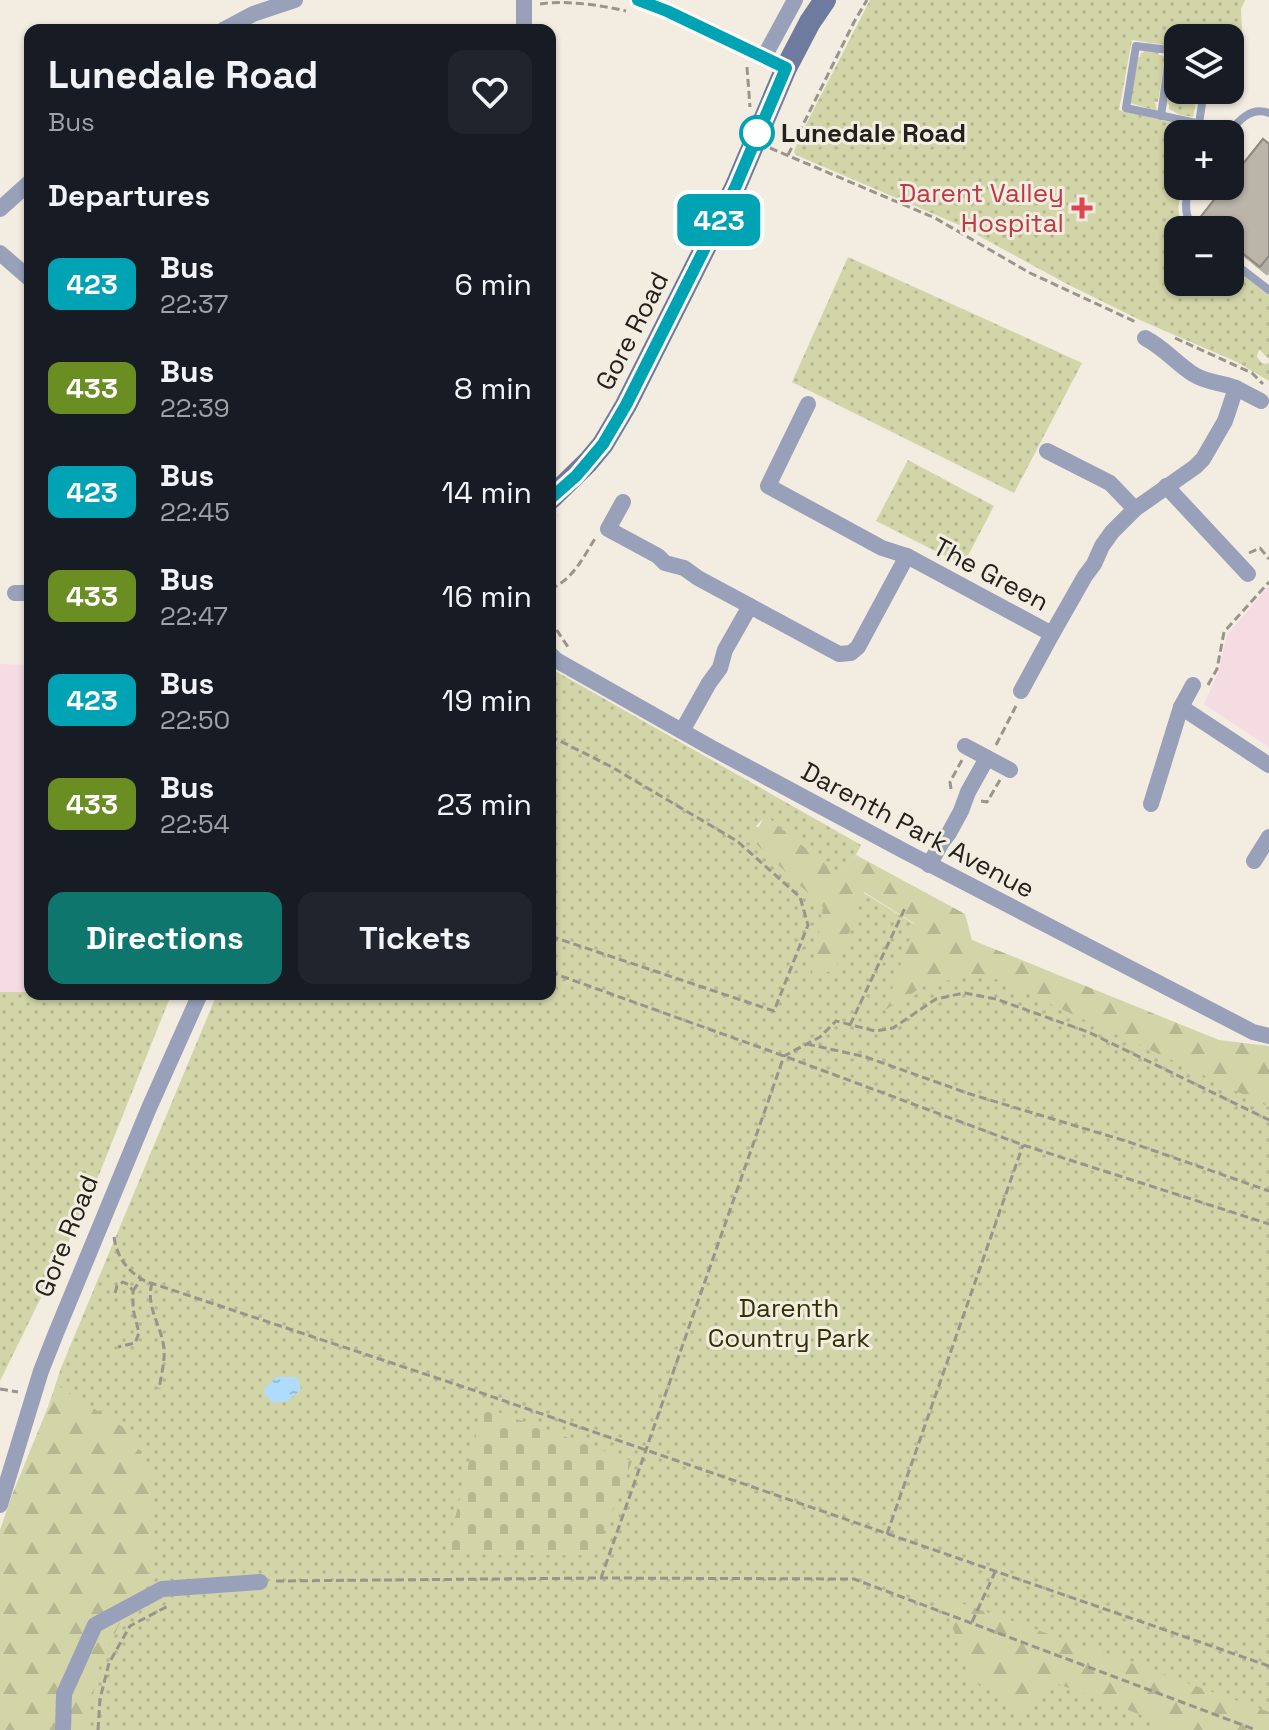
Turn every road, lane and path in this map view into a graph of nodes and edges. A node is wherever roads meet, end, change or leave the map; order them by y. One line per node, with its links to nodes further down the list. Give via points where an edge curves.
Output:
1 (295, 0): 7 (street)
2 (795, 0): 10 (street)
3 (825, 0): 12 (street, Gore Road)
4 (867, 0): 20 (path)
5 (530, 3): 6 (path); 8 (street)
6 (636, 6): 10 (street, via 675,15)
7 (234, 24)
8 (525, 24)
9 (1164, 49): 16 (lane, via 1136,46 1125,104)
10 (764, 57): 12 (street)
11 (747, 63): 15 (path)
12 (786, 68): 34 (street, Gore Road, via 735,188 626,405 603,444)
13 (1164, 101): 16 (lane)
14 (1269, 113): 18 (lane)
15 (751, 114)
16 (1161, 116): 17 (lane)
17 (1180, 120)
18 (1240, 120)
19 (769, 147): 20 (path)
20 (788, 155): 27 (path, via 935,218)
21 (24, 187): 22 (street)
22 (0, 209)
23 (0, 253): 25 (street)
24 (1244, 271): 26 (lane)
25 (24, 274)
26 (1269, 290)
27 (1141, 331): 29 (street, via 1198,377)
28 (1164, 334): 30 (path, via 1252,373)
29 (1236, 388): 30 (street); 33 (street, The Green, via 1203,459)
30 (1265, 395)
31 (808, 404): 39 (street, The Green, via 768,486 882,548)
32 (1047, 451): 36 (street, via 1110,483)
33 (1166, 486): 36 (street, The Green); 41 (street)
34 (556, 494)
35 (623, 502): 44 (street, The Green, via 608,529 665,563 684,568 694,581)
36 (1135, 509): 45 (street, The Green, via 1105,542)
37 (591, 530): 43 (path, via 598,534 575,569)
38 (1244, 553): 40 (path, via 1260,548)
39 (907, 556): 44 (street, The Green, via 851,658); 45 (street, The Green)
40 (1269, 559)
41 (1248, 574)
42 (1269, 582): 47 (path, via 1224,632 1209,685)
43 (556, 586)
44 (750, 606): 50 (street)
45 (1052, 634): 48 (street, The Green)
46 (556, 660): 50 (street, Darenth Park Avenue)
47 (1193, 685): 49 (street)
48 (1019, 696): 53 (path)
49 (1181, 707): 54 (street); 56 (street)
50 (682, 731): 59 (street, Darenth Park Avenue)
51 (556, 739): 61 (path, via 737,841 800,897 808,925 774,1011)
52 (965, 746): 53 (street)
53 (987, 758): 55 (street); 59 (street)
54 (1269, 765)
55 (1010, 770)
56 (1151, 804)
57 (1269, 837): 58 (street)
58 (1254, 861)
59 (929, 865): 65 (street, Darenth Park Avenue)
60 (906, 906): 64 (path)
61 (556, 938)
62 (556, 974): 67 (path)
63 (197, 1000): 80 (street, Gore Road, via 41,1371)
64 (850, 1025): 66 (path, via 836,1021); 68 (path, via 875,1031 893,1028 936,999 964,993 996,999 1088,1032)
65 (1269, 1036)
66 (807, 1044): 67 (path); 70 (path, via 866,1057)
67 (784, 1056): 69 (path); 79 (path)
68 (1269, 1120)
69 (1023, 1145): 71 (path); 81 (path)
70 (1269, 1191)
71 (1269, 1224)
72 (114, 1230): 73 (path, via 120,1256)
73 (141, 1279): 74 (path); 75 (path)
74 (152, 1283): 78 (path, via 151,1305 164,1348); 79 (path)
75 (133, 1291): 76 (path, via 123,1282); 77 (path, via 138,1337 133,1344)
76 (115, 1293)
77 (118, 1347)
78 (159, 1389)
79 (645, 1450): 81 (path); 83 (path)
80 (0, 1505)
81 (887, 1534): 82 (path)
82 (995, 1572): 86 (path); 87 (path)
83 (601, 1578): 84 (path); 86 (path, via 854,1579)
84 (260, 1582): 85 (street)
85 (185, 1588): 88 (street, via 162,1589 95,1625 64,1694); 89 (path, via 181,1602 130,1626 109,1663)
86 (972, 1622): 90 (path)
87 (1269, 1666)
88 (63, 1730)
89 (98, 1730)
90 (1256, 1730)

